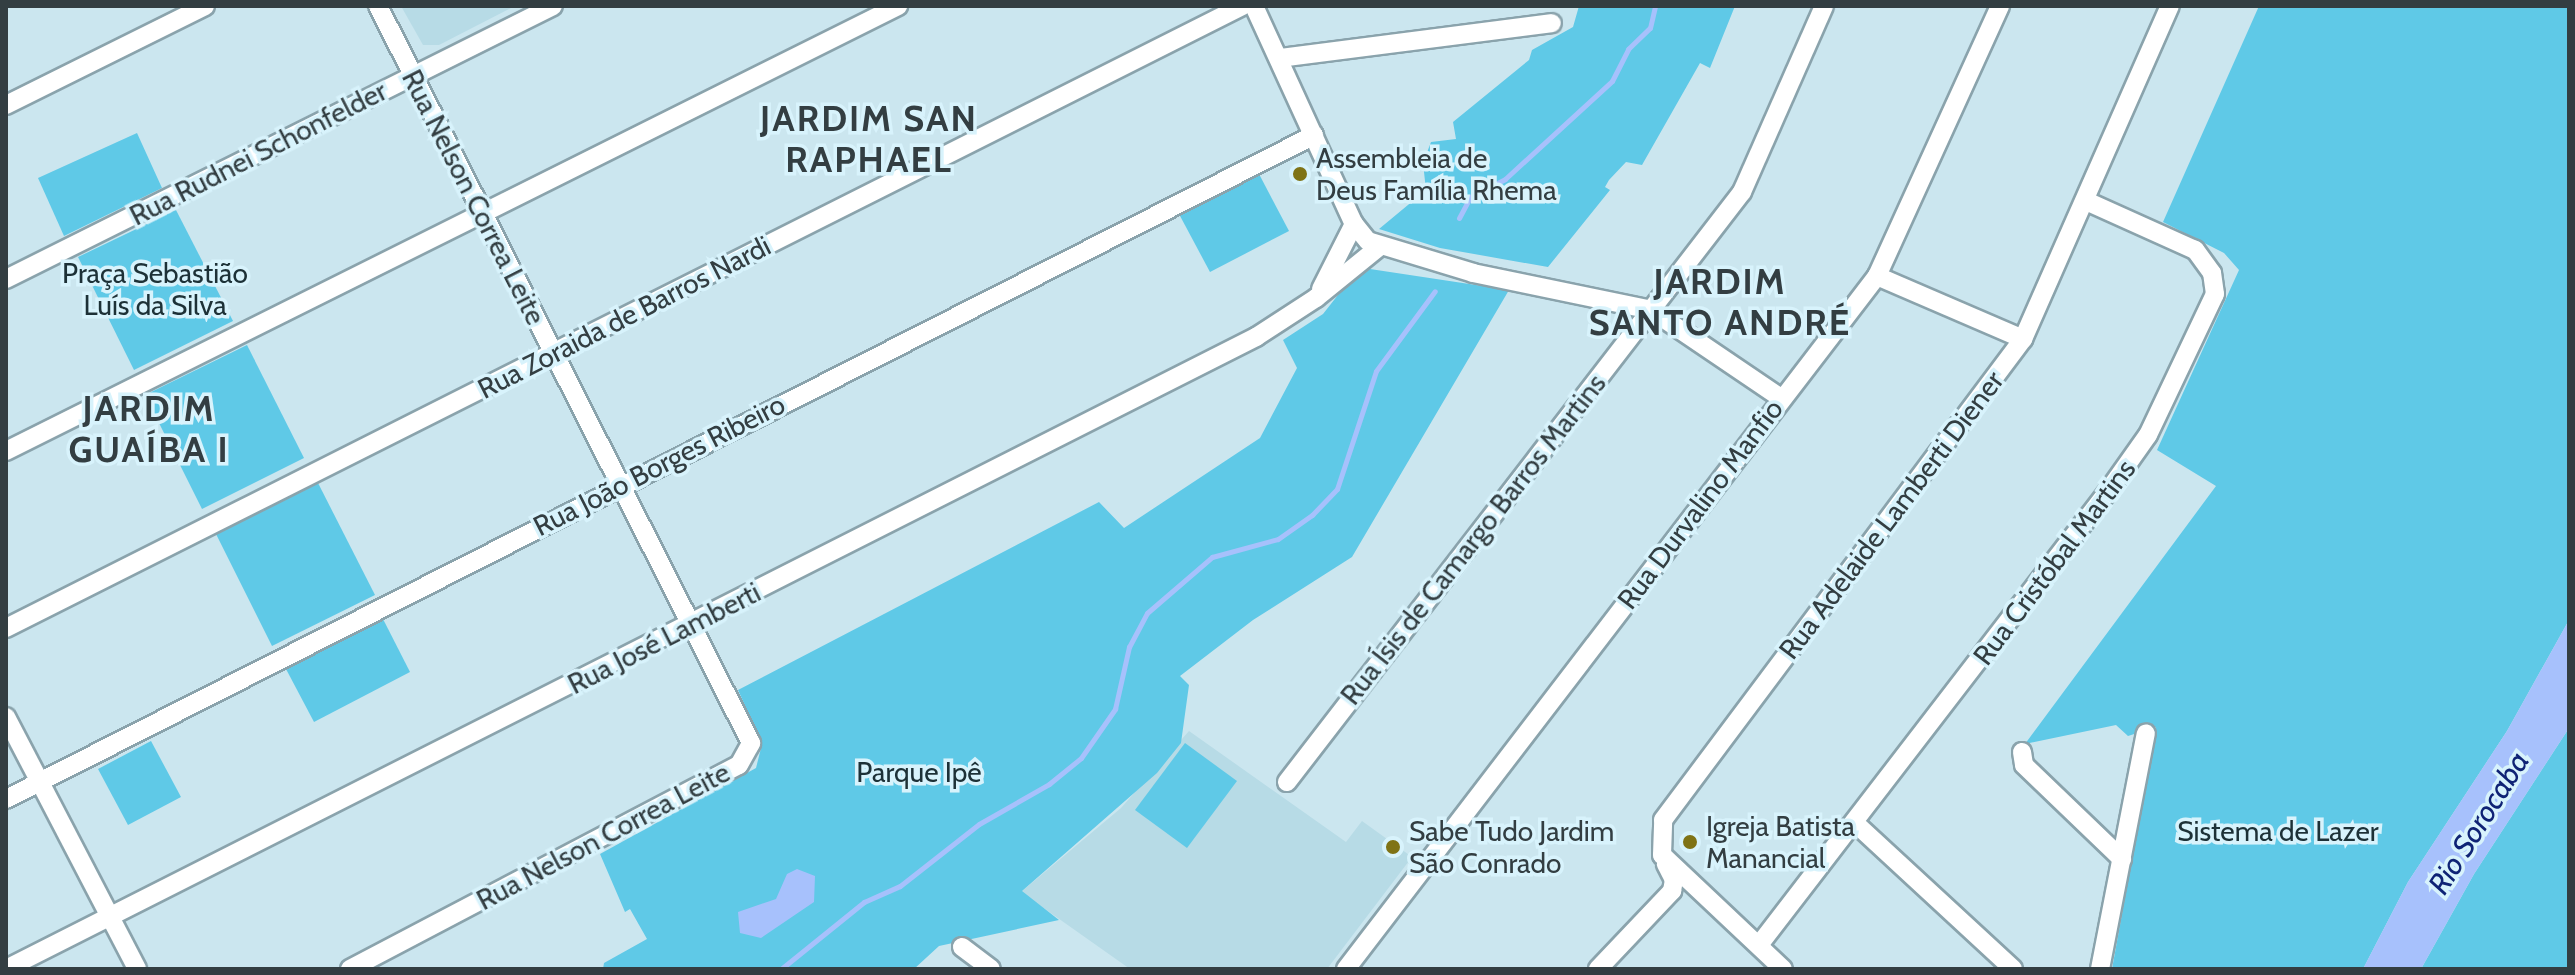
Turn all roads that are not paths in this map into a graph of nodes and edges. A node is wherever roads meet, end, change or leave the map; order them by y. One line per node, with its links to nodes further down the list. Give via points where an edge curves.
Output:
1 (205, 6): 13 (street)
2 (378, 6): 12 (street, Rua Nelson Correa Leite)
3 (553, 6): 12 (street, Rua Rudnei Schonfelder)
4 (898, 6): 16 (street)
5 (1242, 6): 24 (street, Rua Zoraida de Barros Nardi)
6 (1254, 6): 11 (street)
7 (1824, 6): 22 (street, Rua Ísis de Camargo Barros Martins, via 1742,192)
8 (2000, 6): 19 (street, Rua Durvalino Manfio)
9 (2170, 6): 15 (street, Rua Adelaide Lamberti Diener)
10 (1552, 23): 11 (street)
11 (1280, 58): 14 (street)
12 (413, 76): 16 (street, Rua Nelson Correa Leite); 20 (street, Rua Rudnei Schonfelder)
13 (6, 105)
14 (1314, 135): 17 (street); 27 (street, Rua João Borges Ribeiro)
15 (2086, 201): 23 (street, Rua Adelaide Lamberti Diener); 36 (street, Rua Cristóbal Martins, via 2195,250 2212,273 2215,294 2148,435)
16 (482, 211): 24 (street, Rua Nelson Correa Leite); 26 (street)
17 (1354, 224): 18 (street); 21 (street, Rua José Lamberti)
18 (1379, 247): 21 (street, Rua José Lamberti); 22 (street, via 1473,273)
19 (1877, 276): 23 (street); 25 (street, Rua Durvalino Manfio)
20 (6, 279)
21 (1316, 298): 28 (street, Rua José Lamberti, via 1256,337)
22 (1651, 310): 25 (street); 34 (street, Rua Ísis de Camargo Barros Martins)
23 (2023, 339): 37 (street, Rua Adelaide Lamberti Diener, via 1670,806 1663,820)
24 (553, 353): 27 (street, Rua Nelson Correa Leite); 29 (street, Rua Zoraida de Barros Nardi)
25 (1781, 398): 48 (street, Rua Durvalino Manfio)
26 (6, 451)
27 (620, 484): 28 (street, Rua Nelson Correa Leite); 33 (street, Rua João Borges Ribeiro)
28 (691, 623): 41 (street, Rua José Lamberti); 46 (street, Rua Nelson Correa Leite, via 751,743 739,765)
29 (6, 628)
30 (6, 717): 33 (street)
31 (2146, 733): 38 (street)
32 (2022, 752): 38 (street, via 2024,765)
33 (40, 781): 35 (street, Rua João Borges Ribeiro); 41 (street)
34 (1287, 782)
35 (6, 799)
36 (1855, 823): 42 (street, Rua Cristóbal Martins); 51 (street)
37 (1662, 855): 39 (street); 40 (street, Rua Adelaide Lamberti Diener, via 1675,886)
38 (2122, 859): 52 (street)
39 (1709, 901): 40 (street, via 1670,898); 42 (street)
40 (1653, 912): 49 (street)
41 (111, 919): 44 (street, Rua José Lamberti); 45 (street)
42 (1759, 945): 50 (street)
43 (962, 947): 47 (street)
44 (6, 969)
45 (137, 969)
46 (350, 969)
47 (991, 969)
48 (1346, 969)
49 (1598, 969)
50 (1783, 969)
51 (2013, 969)
52 (2100, 969)

